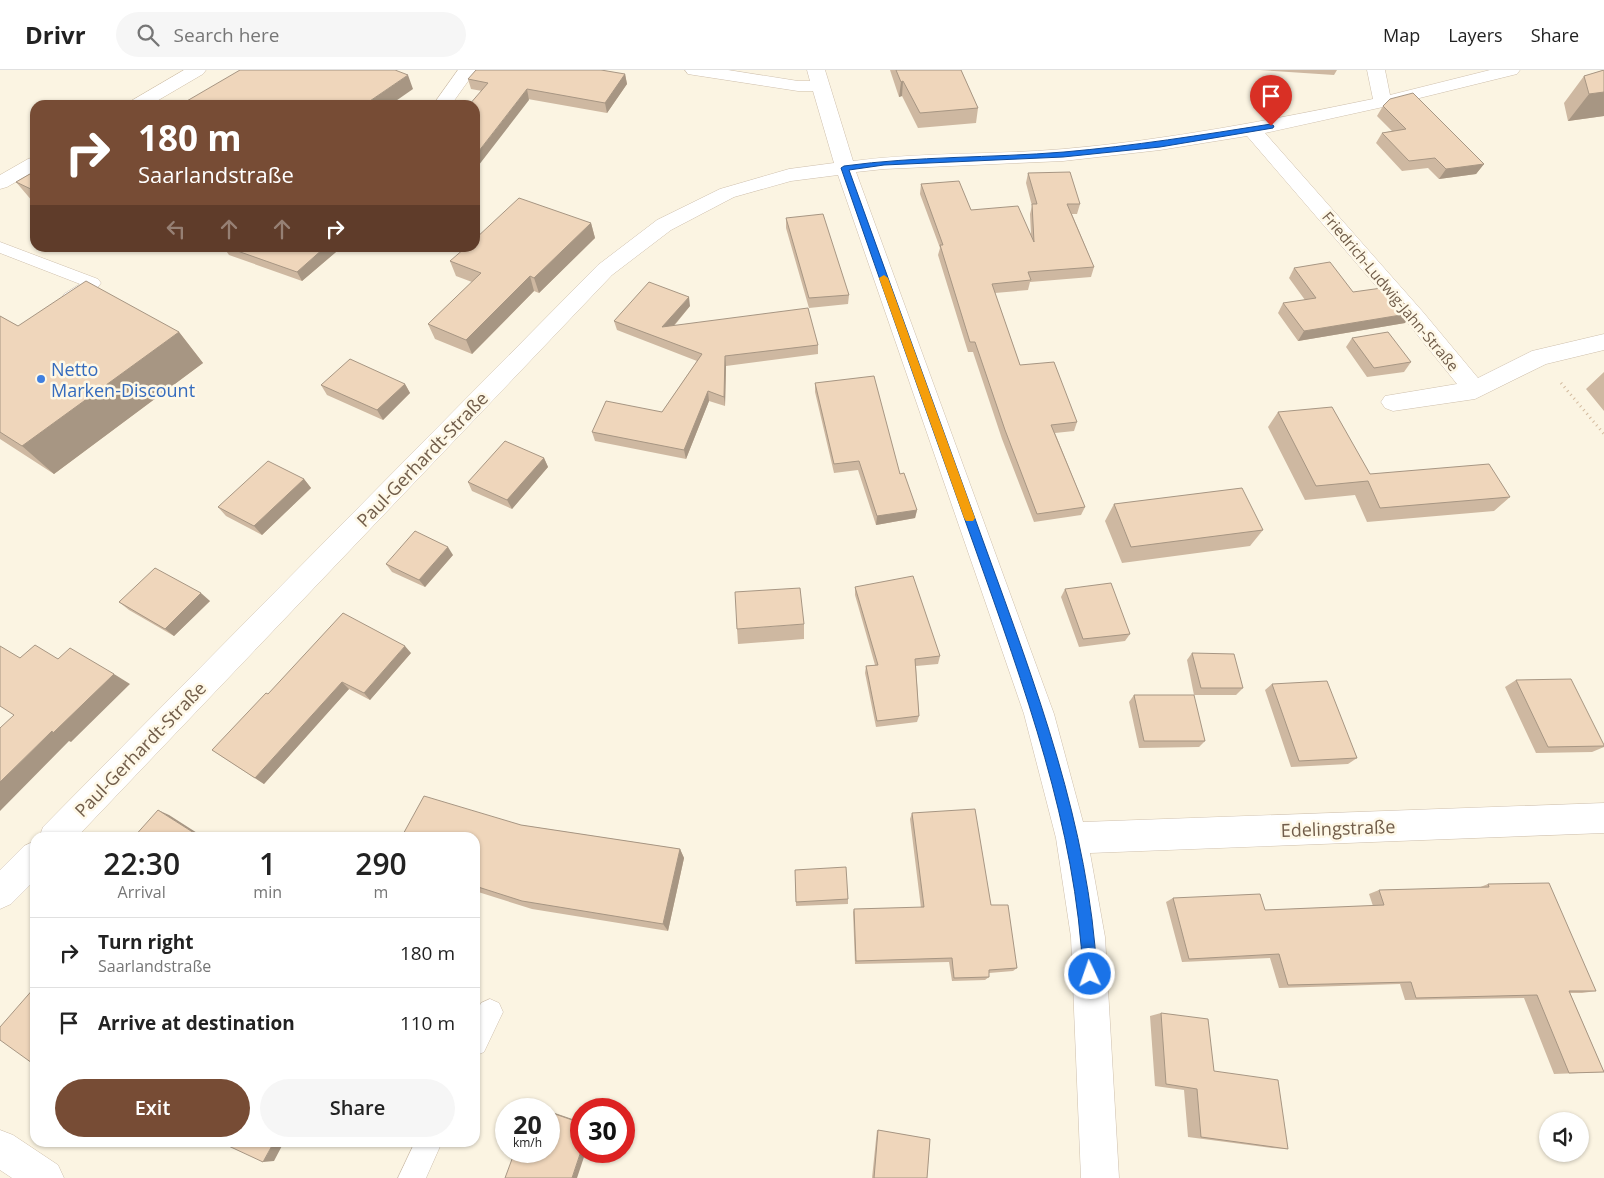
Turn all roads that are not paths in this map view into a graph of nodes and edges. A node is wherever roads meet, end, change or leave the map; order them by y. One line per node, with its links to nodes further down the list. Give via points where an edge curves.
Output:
1 (197, 70): 7 (street)
2 (467, 70): 8 (street)
3 (694, 70): 6 (street, via 798,86)
4 (1376, 70): 9 (street)
5 (1511, 70): 9 (street, Paul-Gerhardt-Straße)
6 (819, 78): 12 (street)
7 (146, 100)
8 (446, 100)
9 (1383, 102): 10 (street, Paul-Gerhardt-Straße)
10 (1252, 130): 12 (street, Paul-Gerhardt-Straße, via 1063,154); 17 (street, Friedrich-Ludwig-Jahn-Straße)
11 (30, 166): 13 (street)
12 (844, 168): 20 (street, Paul-Gerhardt-Straße, via 789,175 727,193 664,226 605,270); 21 (street, via 1039,714)
13 (0, 183)
14 (0, 247): 15 (lane, via 93,283)
15 (54, 308)
16 (1604, 342): 17 (street, via 1540,357)
17 (1475, 390): 18 (street, Friedrich-Ludwig-Jahn-Straße)
18 (1393, 402)
19 (1604, 818): 21 (street, Edelingstraße)
20 (60, 832)
21 (1072, 838): 30 (street, via 1088,937)
22 (30, 862): 23 (street)
23 (0, 893)
24 (490, 1012): 25 (lane)
25 (480, 1033)
26 (427, 1147): 29 (lane)
27 (0, 1148): 28 (street)
28 (45, 1178)
29 (412, 1178)
30 (1100, 1178)

